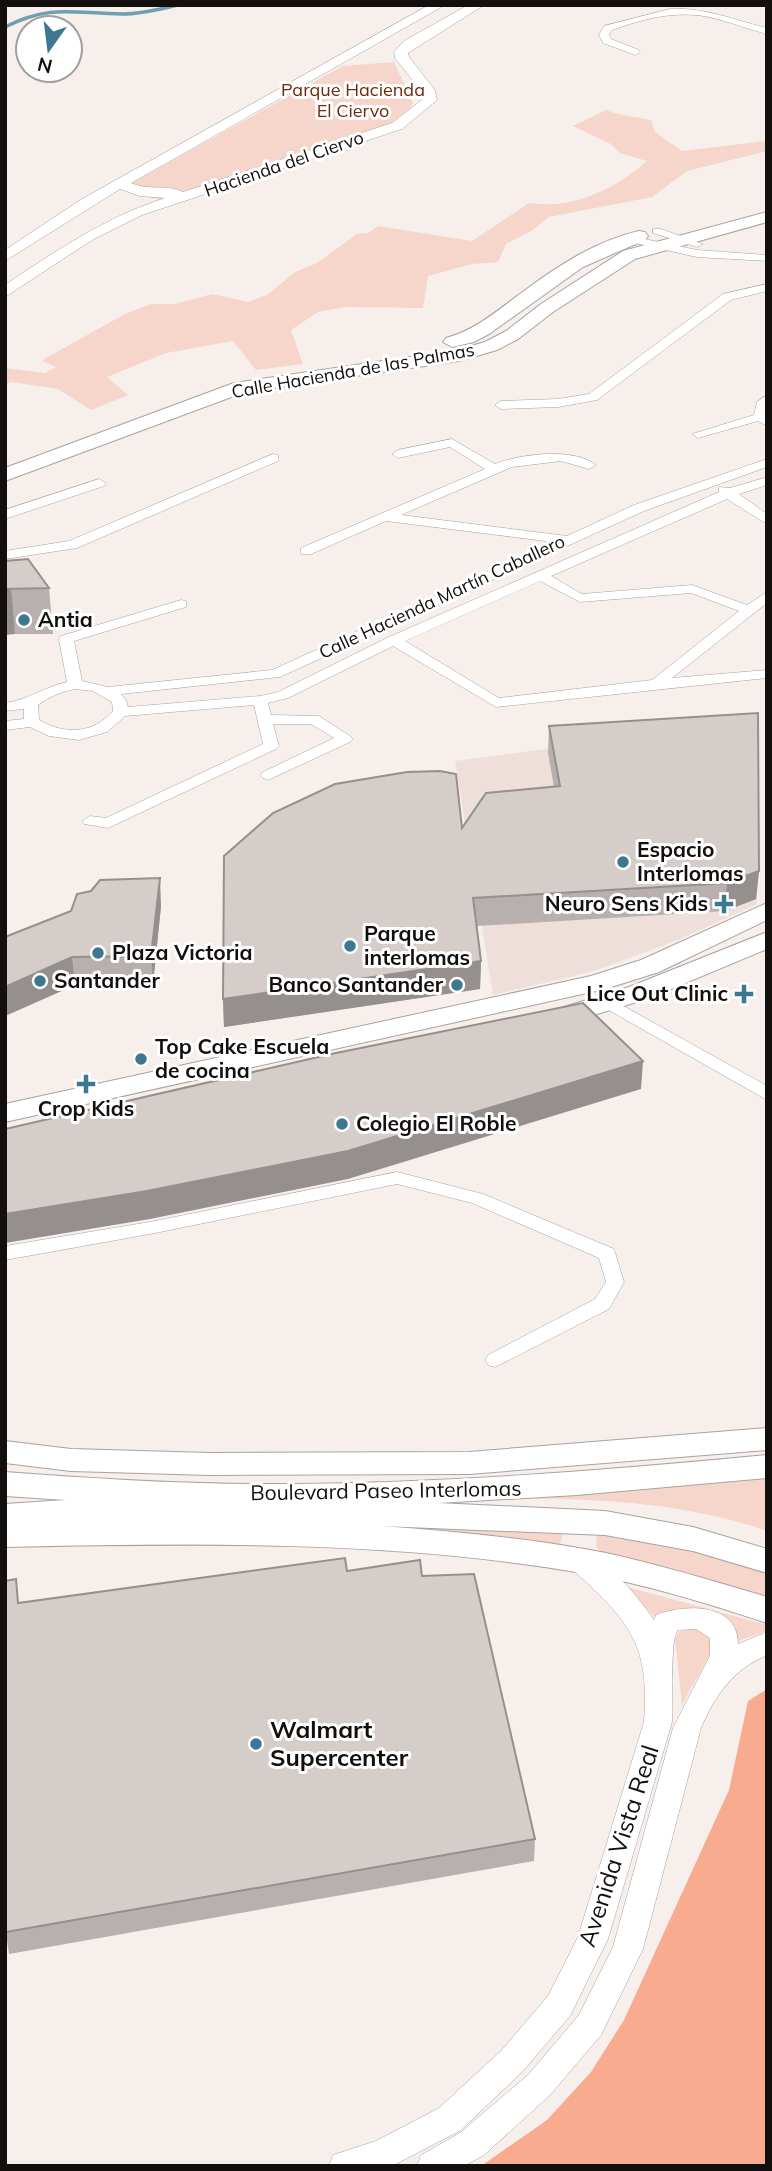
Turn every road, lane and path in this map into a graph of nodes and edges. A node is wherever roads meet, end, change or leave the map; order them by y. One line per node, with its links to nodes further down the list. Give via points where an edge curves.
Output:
1 (439, 5): 5 (street)
2 (478, 5): 6 (street, Hacienda del Ciervo, via 401,52 428,90 429,100 407,120)
3 (767, 31): 4 (street, via 711,15 659,12 608,28 604,35 607,41 635,52 622,38 623,31 665,16 695,18)
4 (767, 37)
5 (120, 183): 6 (street, via 148,193); 7 (street)
6 (202, 191): 9 (street, Hacienda del Ciervo)
7 (87, 202): 9 (street, via 131,199 139,204); 16 (street)
8 (767, 205): 11 (main road, Calle Hacienda de las Palmas)
9 (137, 212): 18 (street, Hacienda del Ciervo, via 87,237)
10 (767, 217): 12 (main road, Calle Hacienda de las Palmas)
11 (656, 239): 12 (main road, Calle Hacienda de las Palmas); 14 (street, via 678,253); 21 (main road, Calle Hacienda de las Palmas, via 630,239 581,259 468,338 232,376); 33 (main road, Calle Hacienda de las Palmas, via 491,346 446,357 241,387)
12 (681, 240): 14 (street)
13 (767, 248): 15 (street)
14 (736, 253): 15 (street)
15 (759, 255)
16 (5, 257)
17 (767, 287): 20 (street, via 727,297 593,397)
18 (5, 292)
19 (767, 398): 22 (street)
20 (501, 405)
21 (122, 412)
22 (763, 420): 24 (street)
23 (62, 434): 28 (main road)
24 (698, 434)
25 (475, 439): 26 (street)
26 (452, 443): 27 (street); 32 (street)
27 (398, 454)
28 (5, 457)
29 (273, 458): 43 (street, via 72,545)
30 (767, 463): 34 (street, Calle Hacienda Martín Caballero)
31 (589, 465): 32 (street, via 562,457)
32 (494, 469): 39 (street)
33 (5, 475)
34 (710, 481): 37 (street); 41 (street, Calle Hacienda Martín Caballero)
35 (767, 481): 37 (street, Calle Hacienda Martín Caballero)
36 (99, 483): 38 (street)
37 (729, 494): 40 (street); 44 (street, Calle Hacienda Martín Caballero)
38 (5, 515)
39 (385, 517): 41 (street); 42 (street)
40 (767, 520)
41 (567, 540): 52 (street, Calle Hacienda Martín Caballero, via 275,674)
42 (306, 551)
43 (5, 555)
44 (541, 576): 47 (street, via 580,598 692,589); 48 (street, Calle Hacienda Martín Caballero)
45 (767, 596): 47 (street)
46 (181, 604): 51 (street, via 66,639)
47 (748, 610): 50 (street)
48 (394, 640): 50 (street, via 496,704); 53 (street, Calle Hacienda Martín Caballero, via 283,695)
49 (767, 674): 50 (street)
50 (656, 684)
51 (75, 685): 52 (street, Calle Hacienda Martín Caballero); 54 (street, via 41,694)
52 (108, 691): 56 (street, via 119,700)
53 (260, 699): 56 (street, Calle Hacienda Martín Caballero); 57 (street)
54 (32, 704): 55 (street); 58 (street)
55 (5, 707)
56 (121, 712): 58 (street, via 112,724 93,733 69,736 46,732)
57 (264, 720): 60 (street, via 314,719 345,738); 61 (street, via 271,746 108,823)
58 (32, 722): 59 (street)
59 (5, 726)
60 (268, 775)
61 (90, 821)
62 (767, 910): 68 (main road, via 650,965 596,983)
63 (767, 940): 64 (main road)
64 (611, 1004): 65 (main road); 67 (street)
65 (531, 1024)
66 (212, 1093): 68 (main road)
67 (767, 1094)
68 (128, 1098): 69 (main road)
69 (10, 1125)
70 (5, 1252): 71 (street, via 397,1178 477,1198 607,1254 615,1282 601,1304)
71 (495, 1360)
72 (767, 1439): 73 (main road, Boulevard Paseo Interlomas, via 469,1463 210,1464 71,1460)
73 (5, 1452)
74 (767, 1466): 75 (main road, Boulevard Paseo Interlomas, via 580,1485 358,1496)
75 (5, 1484)
76 (5, 1516): 77 (main road, via 68,1512 439,1515)
77 (582, 1523): 79 (main road, via 653,1530); 80 (main road)
78 (5, 1535): 80 (main road, via 356,1536)
79 (767, 1561)
80 (583, 1562): 81 (main road); 83 (street, Avenida Vista Real, via 640,1620)
81 (767, 1610)
82 (767, 1643): 84 (street, Avenida Vista Real, via 739,1654)
83 (659, 1664): 84 (street, via 660,1635 666,1623 690,1617 724,1633 724,1656); 85 (street, Avenida Vista Real, via 662,1694 658,1722 593,1939 559,2006 512,2061 450,2119 383,2154)
84 (717, 1672): 86 (street, Avenida Vista Real, via 697,1701 687,1728 628,1949 590,2025 539,2085 472,2144)
85 (345, 2166)
86 (433, 2166)

